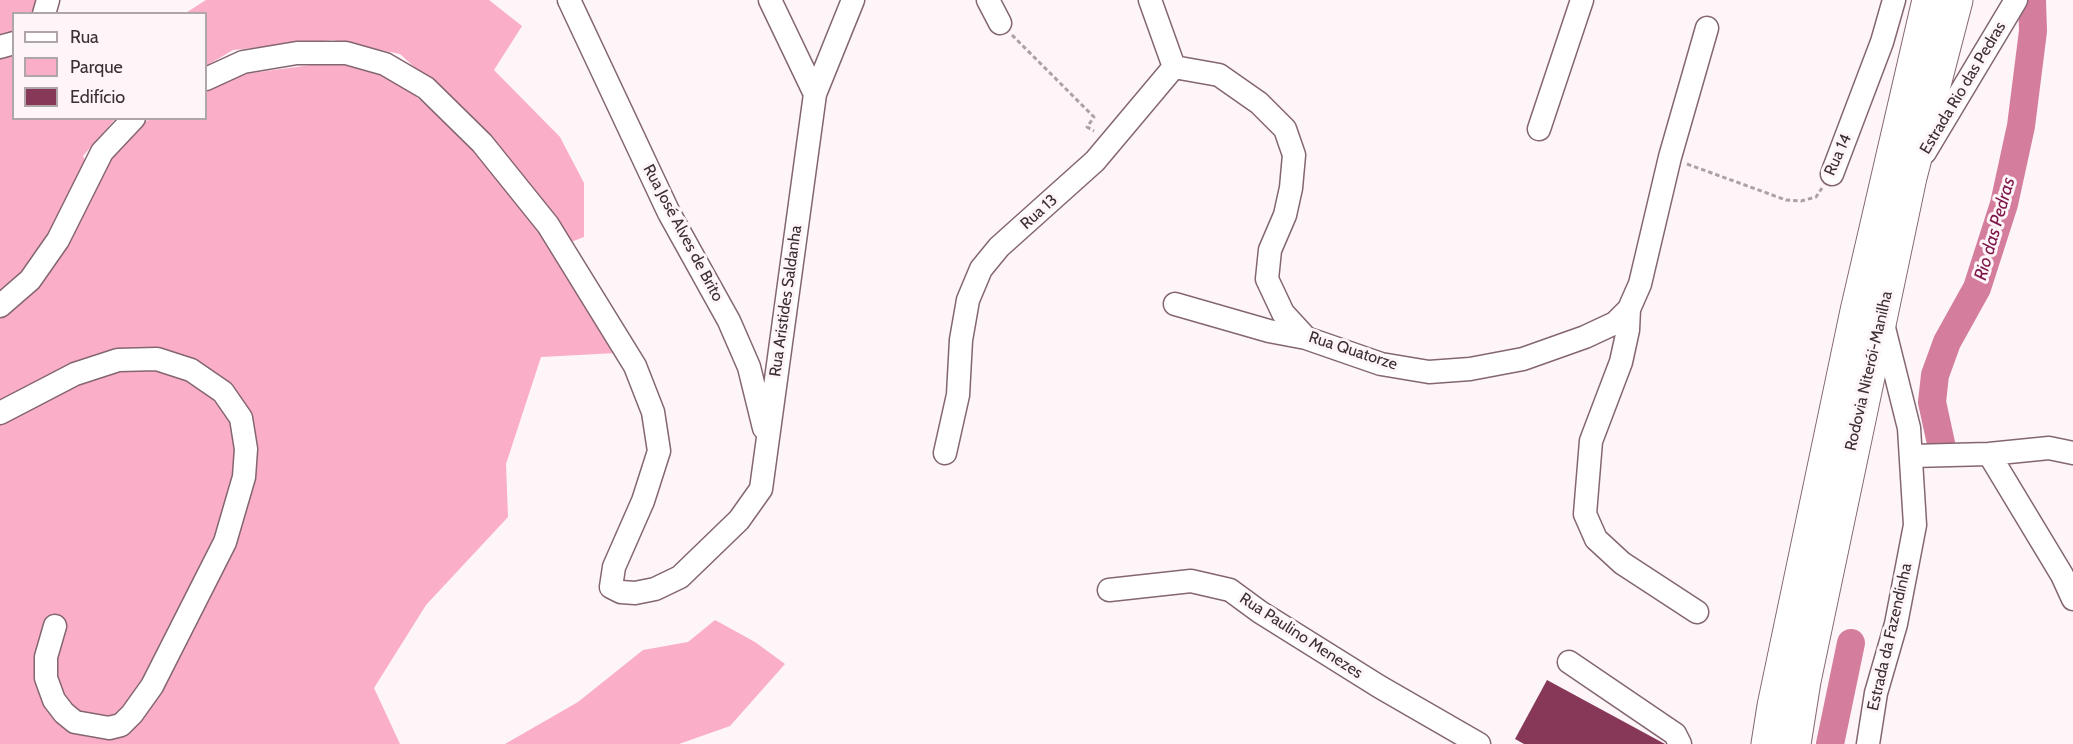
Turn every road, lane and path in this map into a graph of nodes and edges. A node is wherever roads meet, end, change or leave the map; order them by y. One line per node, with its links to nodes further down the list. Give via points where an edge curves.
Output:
1 (569, 0): 28 (street, Rua José Alves de Brito, via 669,213 729,321 749,367)
2 (770, 0): 15 (street)
3 (853, 0): 15 (street, Rua Aristides Saldanha)
4 (988, 0): 11 (street)
5 (1150, 0): 13 (street)
6 (1582, 0): 18 (street)
7 (1894, 0): 20 (street, Rua 14)
8 (1929, 0): 40 (highway, Rodovia Niterói-Manilha, via 1857,311)
9 (1956, 0): 21 (highway, Rodovia Niterói-Manilha)
10 (2016, 0): 21 (street, Estrada Rio das Pedras)
11 (1000, 23): 17 (path, via 1094,117 1087,127 1094,132)
12 (1707, 28): 19 (street, Rua Quatorze)
13 (1174, 67): 26 (street, Rua Quatorze, via 1219,75 1259,103 1285,129 1294,155 1292,188 1270,250 1267,279 1283,312); 29 (street, Rua 13, via 1095,161 981,268 968,300 956,404)
14 (207, 79): 28 (street, Rua Aristides Saldanha, via 243,62 297,53 346,53 385,64 426,88 482,143 548,225 635,366 653,412 660,451 614,567 611,587 635,593 656,590 680,577 739,520 761,489)
15 (815, 94): 28 (street, Rua Aristides Saldanha)
16 (132, 120): 23 (street, via 102,152 58,240 36,272)
17 (1098, 127)
18 (1539, 129)
19 (1670, 157): 20 (path, Rua 14, via 1786,200 1815,197); 24 (street, Rua Quatorze, via 1640,284)
20 (1832, 174)
21 (1910, 177): 25 (highway, Rodovia Niterói-Manilha)
22 (1175, 303): 26 (street)
23 (0, 306)
24 (1629, 309): 26 (street, Rua Quatorze, via 1615,322 1586,337 1523,359 1470,369 1429,372 1382,364); 35 (street, via 1621,362 1591,441 1585,514 1596,539 1622,563)
25 (1882, 318): 32 (street, Estrada da Fazendinha, via 1902,393); 41 (highway, Rodovia Niterói-Manilha, via 1841,498)
26 (1306, 338)
27 (0, 413): 36 (street, via 75,374 118,360 158,359 191,370 223,392 241,418 246,449 244,477 225,542 152,686 121,725 109,728 75,722 54,700 46,678 46,657)
28 (767, 439)
29 (945, 453)
30 (2073, 453): 31 (street, via 2049,448)
31 (1989, 454): 32 (street); 34 (street)
32 (1912, 456): 42 (street, Estrada da Fazendinha, via 1915,525)
33 (1109, 590): 38 (street, Rua Paulino Menezes, via 1191,581 1230,590 1380,687)
34 (2073, 599)
35 (1697, 612)
36 (55, 626)
37 (1569, 662): 39 (street, via 1675,734)
38 (1479, 744)
39 (1680, 744)
40 (1768, 744)
41 (1794, 744)
42 (1868, 744)

